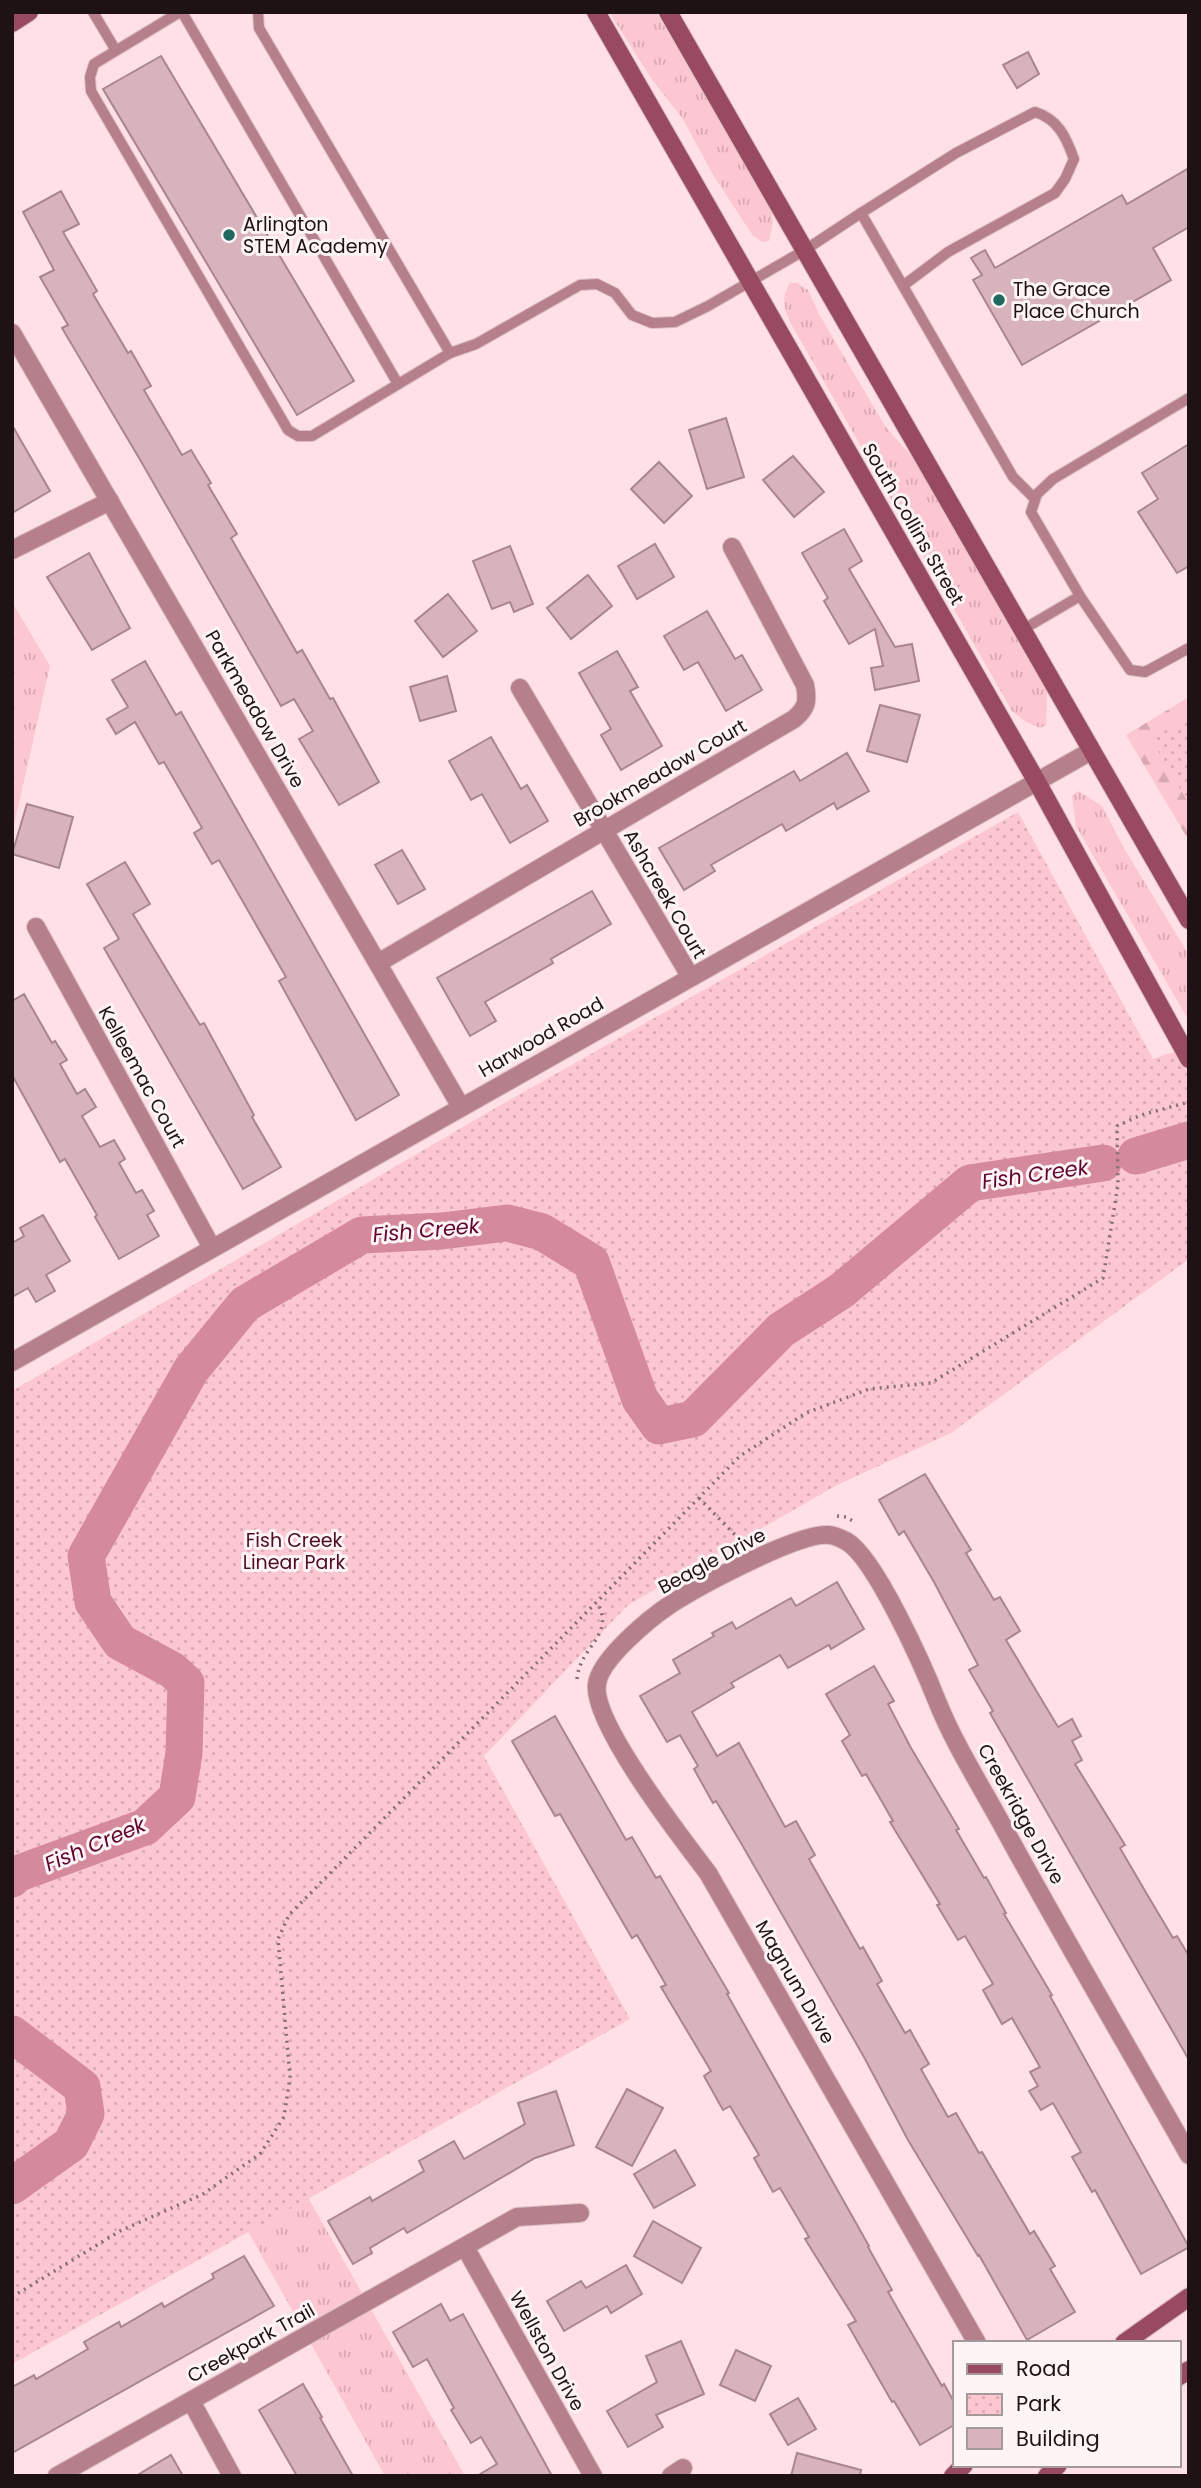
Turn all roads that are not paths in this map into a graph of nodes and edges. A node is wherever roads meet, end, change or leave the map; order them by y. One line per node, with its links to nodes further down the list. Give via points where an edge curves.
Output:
1 (29, 12): 7 (main road)
2 (93, 12): 8 (lane)
3 (181, 12): 8 (lane); 15 (lane)
4 (258, 12): 14 (lane, via 259,28)
5 (596, 12): 11 (main road, South Collins Street)
6 (668, 12): 10 (main road)
7 (12, 23)
8 (115, 49): 15 (lane, via 94,64 91,91 288,430 312,436)
9 (861, 213): 10 (lane); 12 (lane); 12 (lane, via 956,153 1035,112 1049,116 1066,137 1074,159 1055,193 948,253)
10 (805, 250): 11 (lane); 22 (main road)
11 (751, 282): 14 (lane, via 675,321 652,323 632,314 615,293 597,284 580,285 476,344); 26 (main road, South Collins Street)
12 (904, 285): 17 (lane, via 1013,477)
13 (12, 333): 18 (street, Parkmeadow Drive)
14 (450, 353): 15 (lane)
15 (398, 384)
16 (1189, 398): 17 (lane, via 1053,479)
17 (1035, 499): 21 (lane, via 1031,512)
18 (110, 501): 20 (street); 30 (street, Parkmeadow Drive)
19 (732, 547): 27 (street, Brookmeadow Court, via 805,685 808,700 804,710)
20 (12, 550)
21 (1080, 596): 22 (lane); 23 (lane, via 1130,670 1145,672)
22 (1022, 630): 25 (main road)
23 (1189, 648)
24 (520, 688): 27 (street, Ashcreek Court)
25 (1091, 751): 26 (street, Harwood Road); 28 (main road)
26 (1037, 782): 31 (street, Harwood Road); 32 (main road, South Collins Street)
27 (604, 830): 30 (street, Brookmeadow Court); 31 (street, Ashcreek Court)
28 (1189, 920)
29 (36, 927): 34 (street, Kelleemac Court)
30 (378, 963): 33 (street, Parkmeadow Drive)
31 (690, 976): 33 (street, Harwood Road)
32 (1189, 1059)
33 (461, 1107): 34 (street, Harwood Road)
34 (212, 1248): 35 (street, Harwood Road)
35 (12, 1362)
36 (839, 1539): 37 (street, Beagle Drive, via 828,1535 794,1542 753,1560 671,1604); 38 (street, Creekridge Drive, via 866,1560 1021,1859)
37 (620, 1647): 42 (street, Magnum Drive, via 601,1668 596,1686 606,1722 657,1806 708,1873)
38 (1189, 2155)
39 (580, 2213): 40 (street, Creekpark Trail, via 517,2217)
40 (465, 2246): 44 (street, Creekpark Trail); 47 (street, Wellston Drive)
41 (1189, 2297): 43 (main road)
42 (976, 2341)
43 (1127, 2341)
44 (191, 2400): 45 (street, Creekpark Trail); 46 (street)
45 (57, 2476)
46 (232, 2476)
47 (593, 2476)

